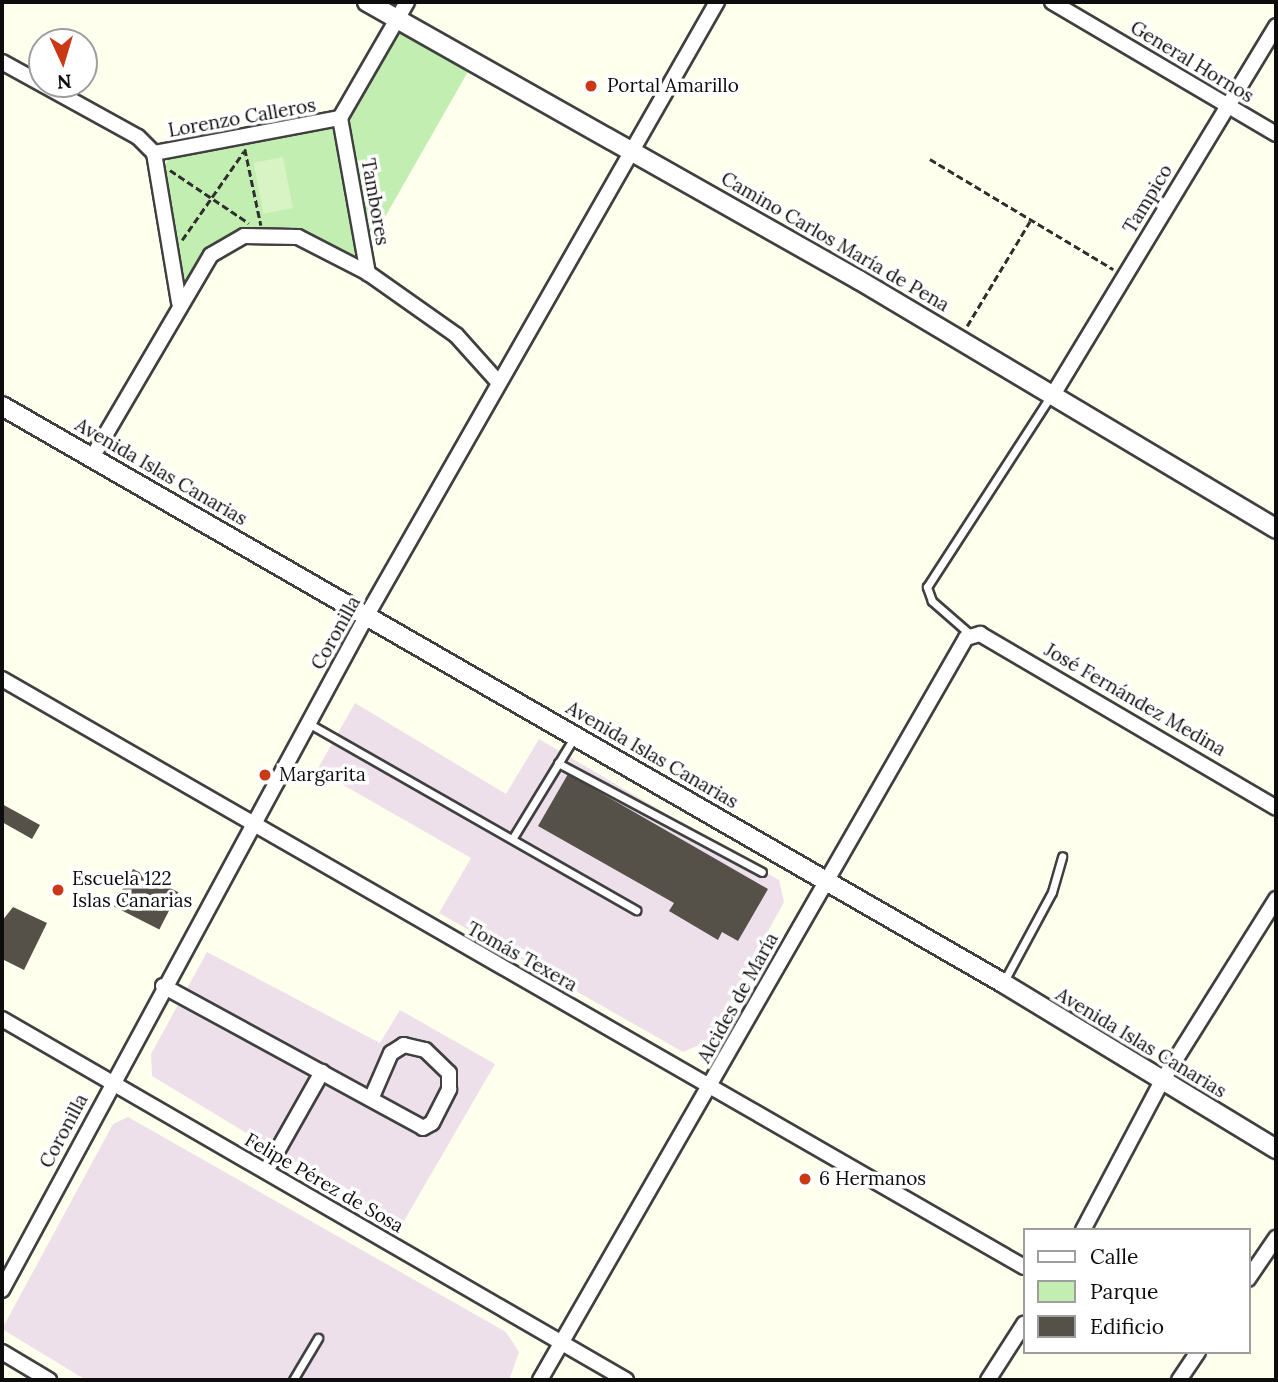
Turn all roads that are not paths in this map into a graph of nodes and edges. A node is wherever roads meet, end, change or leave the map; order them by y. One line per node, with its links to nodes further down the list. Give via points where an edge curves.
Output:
1 (367, 2): 5 (street, Camino Carlos María de Pena)
2 (407, 2): 5 (street, Lorenzo Calleros)
3 (717, 2): 11 (street, Coronilla)
4 (1052, 2): 8 (street, General Hornos)
5 (397, 19): 9 (street, Lorenzo Calleros); 11 (street, Camino Carlos María de Pena)
6 (1276, 26): 8 (street, Tampico)
7 (2, 62): 12 (street, via 138,137)
8 (1227, 104): 10 (street, General Hornos); 16 (street, Tampico)
9 (340, 118): 12 (street, Lorenzo Calleros); 13 (street, Tambores)
10 (1276, 134)
11 (632, 149): 15 (street, Coronilla); 16 (street, Camino Carlos María de Pena)
12 (155, 156): 14 (street, Lorenzo Calleros)
13 (368, 273): 14 (street, Tambores, via 298,237 263,233 223,243); 15 (street, via 457,335)
14 (179, 303): 18 (street)
15 (499, 383): 20 (street, Coronilla)
16 (1054, 393): 19 (street, Camino Carlos María de Pena); 21 (lane, via 1043,400 927,587 932,601)
17 (2, 406): 18 (street, Avenida Islas Canarias)
18 (93, 456): 20 (street, Avenida Islas Canarias)
19 (1276, 528)
20 (367, 615): 23 (street, Coronilla); 24 (street, Avenida Islas Canarias)
21 (971, 635): 26 (street, José Fernández Medina, via 980,634 1105,704); 31 (street, Alcides de María)
22 (2, 679): 27 (street, Tomás Texera)
23 (308, 723): 27 (street, Coronilla); 28 (lane)
24 (575, 735): 25 (lane); 31 (street, Avenida Islas Canarias)
25 (558, 763): 28 (lane); 30 (lane)
26 (1276, 808)
27 (253, 823): 35 (street, Coronilla); 40 (street, Tomás Texera)
28 (514, 836): 33 (lane)
29 (1062, 856): 34 (lane, via 1052,892)
30 (762, 872)
31 (827, 881): 34 (street, Avenida Islas Canarias); 40 (street, Alcides de María)
32 (1274, 907): 38 (street)
33 (636, 910)
34 (1003, 983): 38 (street, Avenida Islas Canarias)
35 (163, 986): 37 (street); 39 (street, Coronilla)
36 (2, 1020): 39 (street, Felipe Pérez de Sosa)
37 (322, 1072): 41 (street); 43 (street)
38 (1162, 1081): 42 (street, Avenida Islas Canarias); 44 (street)
39 (111, 1082): 43 (street, Felipe Pérez de Sosa); 48 (street, Coronilla)
40 (711, 1085): 46 (street, Tomás Texera); 51 (street, Alcides de María)
41 (371, 1099): 41 (street, via 423,1128 432,1124 449,1089 449,1073 425,1050 404,1045 391,1053)
42 (1276, 1149)
43 (266, 1171): 51 (street, Felipe Pérez de Sosa)
44 (1084, 1228)
45 (1276, 1238): 47 (street)
46 (1023, 1266)
47 (1250, 1276)
48 (2, 1290)
49 (1023, 1326): 58 (street)
50 (318, 1338): 55 (lane)
51 (561, 1342): 56 (street, Alcides de María); 57 (street, Felipe Pérez de Sosa)
52 (2, 1352): 54 (street)
53 (1197, 1354): 59 (street)
54 (49, 1380)
55 (293, 1380)
56 (540, 1380)
57 (626, 1380)
58 (988, 1380)
59 (1179, 1380)

